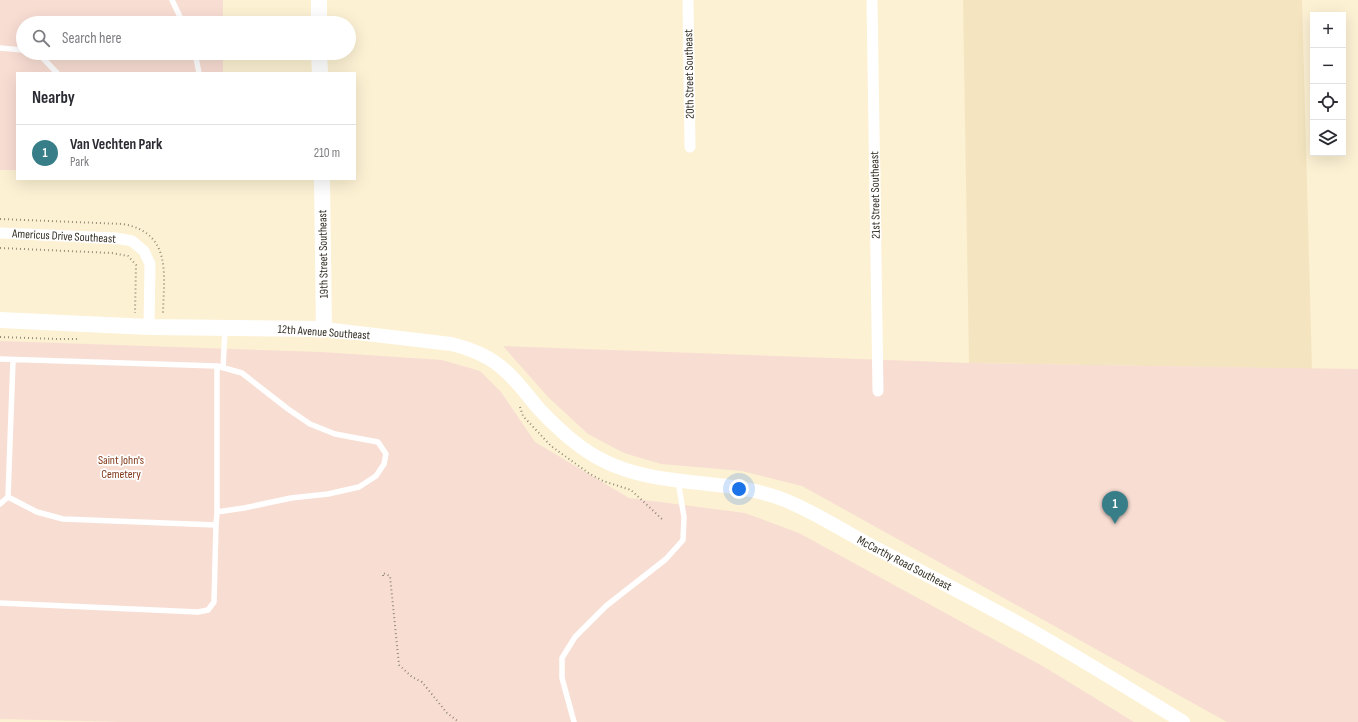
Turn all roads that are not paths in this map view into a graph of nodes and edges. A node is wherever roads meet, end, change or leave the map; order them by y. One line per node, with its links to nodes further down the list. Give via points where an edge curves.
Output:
1 (172, 0): 5 (lane)
2 (319, 0): 6 (main road)
3 (688, 0): 15 (street, 20th Street Southeast)
4 (872, 0): 25 (street, 21st Street Southeast)
5 (180, 16)
6 (319, 16)
7 (0, 48): 8 (lane)
8 (16, 49)
9 (45, 60): 12 (lane)
10 (196, 60): 13 (lane)
11 (320, 60): 14 (main road)
12 (56, 72)
13 (198, 72)
14 (320, 72)
15 (690, 148)
16 (322, 180): 21 (main road, 19th Street Southeast)
17 (0, 233): 19 (street, Americus Drive Southeast, via 116,238 132,241 144,251 150,264)
18 (0, 320): 19 (main road, 12th Avenue Southeast)
19 (149, 326): 20 (main road, 12th Avenue Southeast)
20 (225, 328): 21 (main road, 12th Avenue Southeast); 24 (lane)
21 (324, 329): 26 (street, 12th Avenue Southeast, via 451,344 482,355 508,373 541,411 571,439)
22 (0, 359): 23 (lane)
23 (13, 360): 24 (lane); 28 (lane)
24 (220, 367): 30 (lane); 30 (lane, via 242,373 310,424 335,434 378,442 386,454 384,464 376,476 359,487)
25 (878, 391)
26 (604, 461): 27 (street, McCarthy Road Southeast, via 650,477)
27 (678, 481): 33 (lane, via 684,517 683,540 666,559 606,606 575,637 562,658 562,678); 34 (street, McCarthy Road Southeast, via 755,491 805,508 880,551 1032,631)
28 (8, 497): 29 (lane); 31 (lane, via 37,512 63,519)
29 (0, 504)
30 (217, 512): 31 (lane)
31 (216, 525): 32 (lane, via 214,602 208,610 198,612)
32 (0, 603)
33 (574, 722)
34 (1183, 722)

